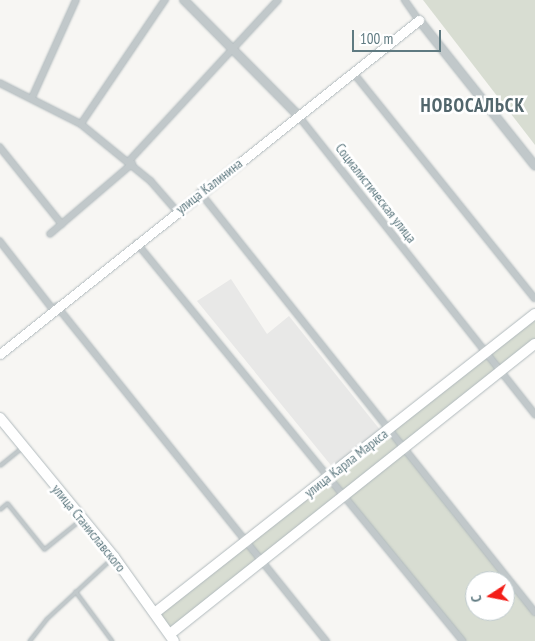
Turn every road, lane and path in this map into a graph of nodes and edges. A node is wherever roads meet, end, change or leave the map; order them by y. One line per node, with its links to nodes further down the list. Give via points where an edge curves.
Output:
1 (76, 0): 10 (street)
2 (165, 0): 12 (street)
3 (184, 0): 7 (street, Социалистическая улица)
4 (278, 0): 7 (street)
5 (405, 0): 6 (street)
6 (419, 20): 8 (main road, улица Калинина); 15 (street)
7 (235, 47): 11 (street, Социалистическая улица); 14 (street)
8 (353, 72): 11 (main road, улица Калинина); 22 (street)
9 (0, 83): 10 (street)
10 (32, 98): 12 (street)
11 (298, 115): 16 (main road, улица Калинина); 26 (street, Социалистическая улица)
12 (81, 124): 14 (street)
13 (0, 148): 18 (street)
14 (131, 163): 17 (street); 18 (street)
15 (535, 166)
16 (200, 192): 17 (main road, улица Калинина); 31 (street)
17 (177, 211): 21 (main road, улица Калинина)
18 (62, 224): 19 (street)
19 (50, 234)
20 (0, 241): 23 (street)
21 (137, 243): 23 (main road, улица Калинина); 35 (street)
22 (535, 298)
23 (55, 308): 27 (main road, улица Калинина); 39 (street)
24 (535, 314): 26 (main road, улица Карла Маркса)
25 (535, 344): 28 (main road, улица Карла Маркса)
26 (486, 352): 28 (street, Социалистическая улица); 31 (main road, улица Карла Маркса)
27 (0, 354)
28 (501, 371): 29 (street, Социалистическая улица); 33 (main road, улица Карла Маркса)
29 (535, 414)
30 (0, 418): 32 (main road, улица Станиславского)
31 (389, 429): 33 (street); 35 (main road, улица Карла Маркса)
32 (23, 446): 34 (lane); 38 (main road, улица Станиславского)
33 (404, 448): 36 (main road, улица Карла Маркса); 44 (street)
34 (0, 465)
35 (328, 477): 36 (street); 39 (main road, улица Карла Маркса)
36 (344, 496): 41 (main road, улица Карла Маркса); 49 (street)
37 (0, 509): 38 (lane, via 7,503 44,550)
38 (82, 518): 40 (main road, улица Станиславского)
39 (247, 542): 41 (street); 43 (main road, улица Карла Маркса)
40 (114, 557): 42 (lane); 43 (main road, улица Станиславского)
41 (262, 561): 45 (main road, улица Карла Маркса); 48 (street)
42 (75, 591): 46 (lane); 47 (lane)
43 (156, 612): 45 (main road, улица Станиславского)
44 (535, 612)
45 (172, 637)
46 (29, 641)
47 (112, 641)
48 (326, 641)
49 (463, 641)

